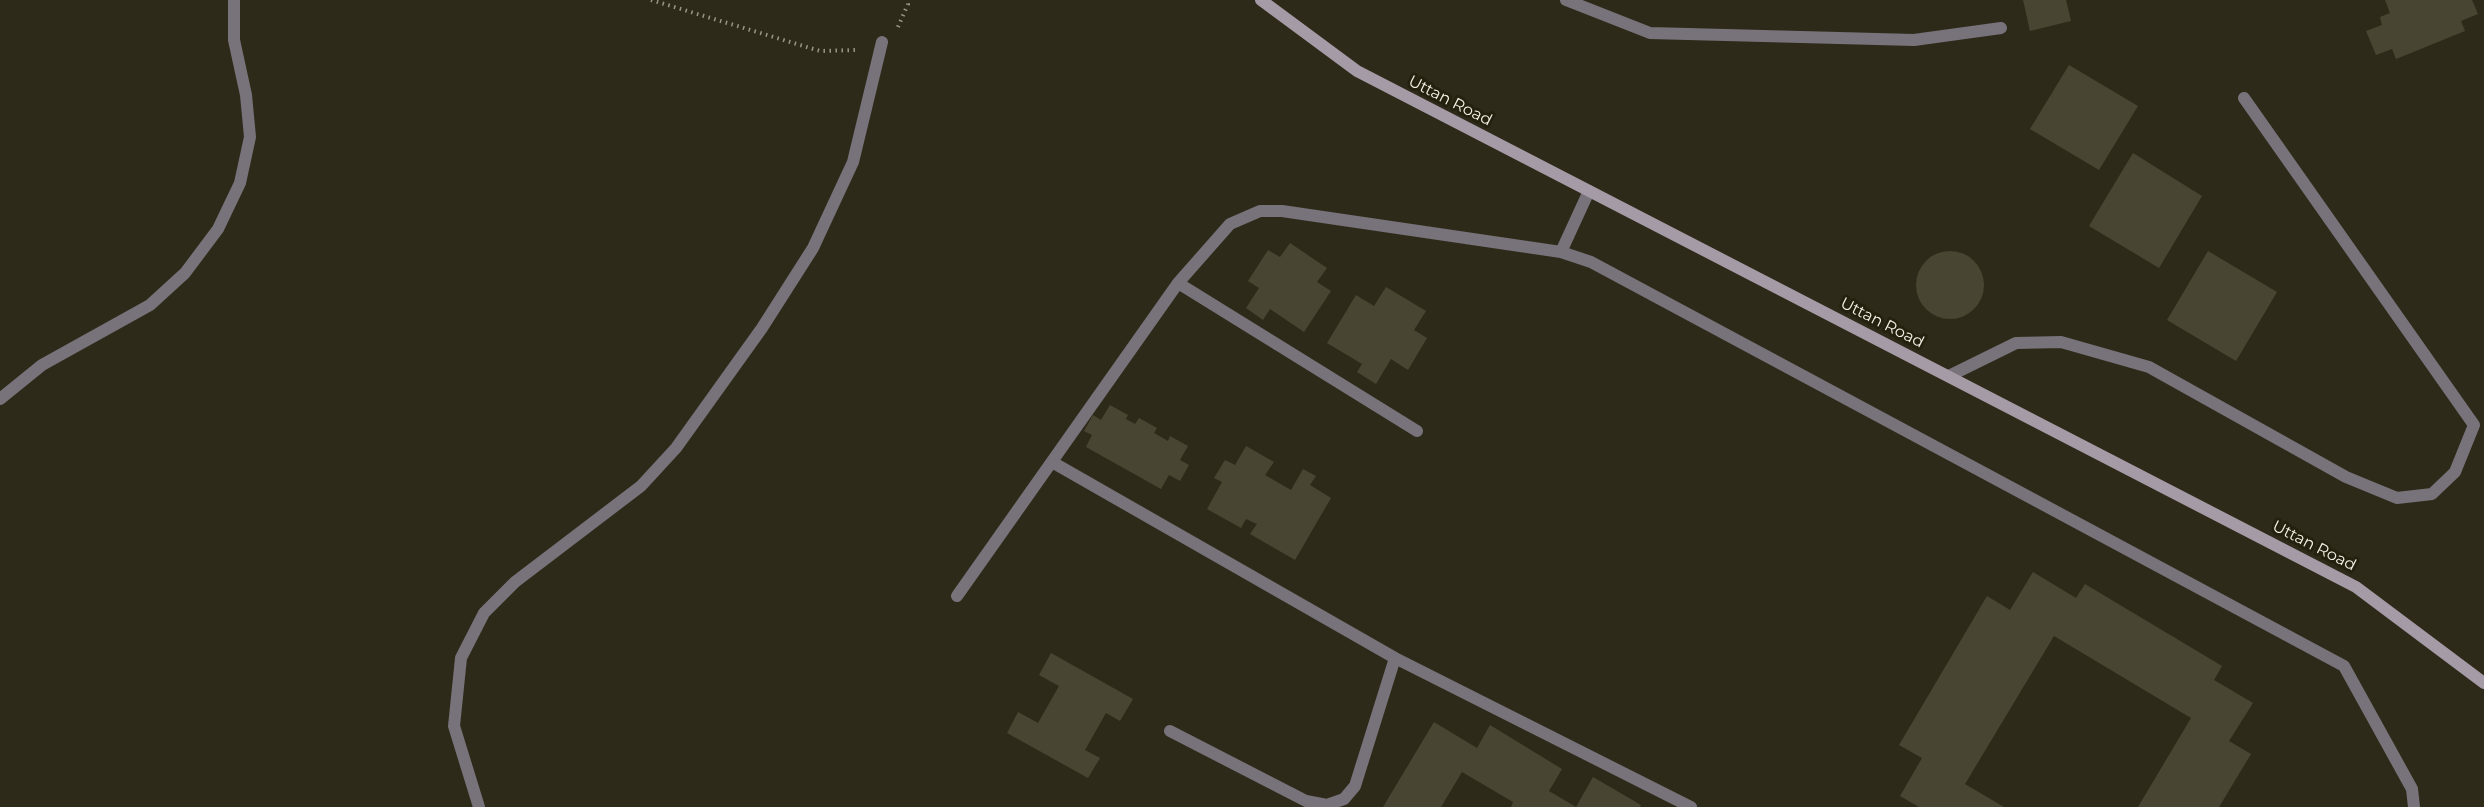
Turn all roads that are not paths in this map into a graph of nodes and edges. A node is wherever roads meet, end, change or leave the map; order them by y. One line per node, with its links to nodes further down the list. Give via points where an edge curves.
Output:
1 (234, 0): 11 (lane, via 234,40 250,137 240,183 218,229 185,273 150,305 42,364)
2 (1261, 0): 7 (main road, Uttan Road, via 1357,71)
3 (1566, 0): 4 (lane, via 1650,33 1914,40)
4 (2001, 28)
5 (882, 42): 18 (lane, via 853,162 813,248 762,328 676,448 641,486 515,582 484,613 461,658 454,726)
6 (2244, 98): 10 (lane, via 2474,425 2455,472 2432,494 2397,498 2346,477 2149,367 2061,342 2016,343)
7 (1588, 191): 8 (lane); 10 (main road, Uttan Road)
8 (1561, 252): 9 (lane, via 1282,210 1260,211 1230,225); 20 (lane, via 1601,267 2344,666 2412,789)
9 (1178, 283): 12 (lane); 13 (lane)
10 (1949, 376): 16 (main road, Uttan Road, via 2356,587)
11 (0, 399)
12 (1417, 431)
13 (1052, 462): 14 (lane); 15 (lane)
14 (957, 596)
15 (1395, 658): 17 (lane, via 1355,786 1344,799 1327,805 1306,801); 19 (lane)
16 (2484, 684)
17 (1170, 731)
18 (479, 807)
19 (1690, 807)
20 (2414, 807)

